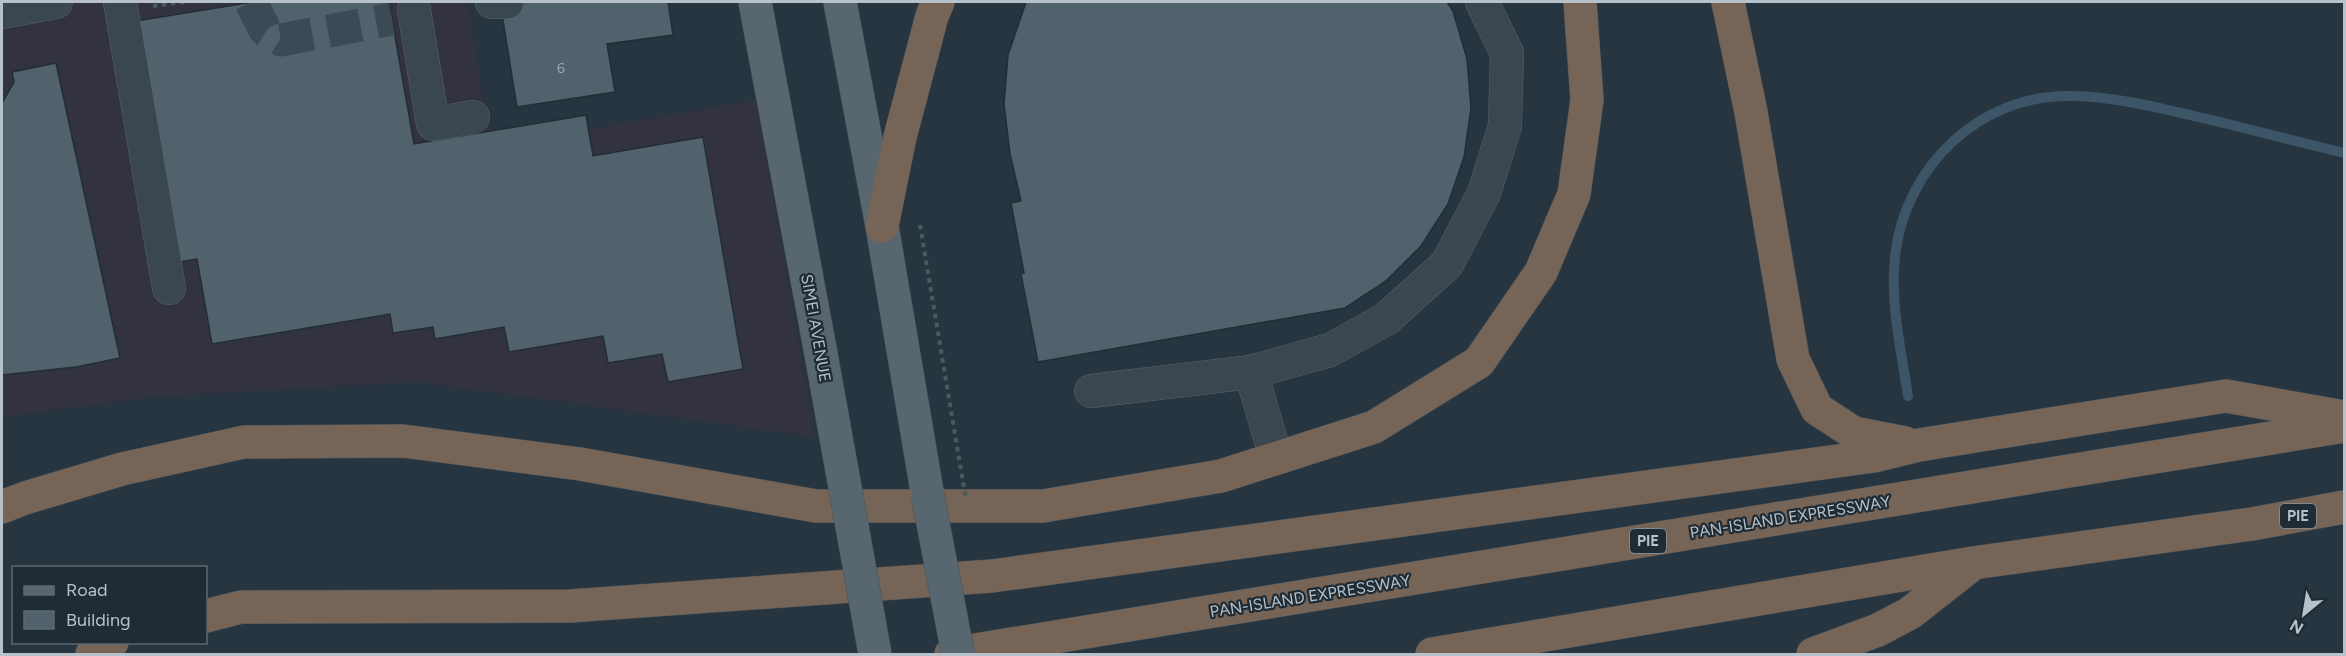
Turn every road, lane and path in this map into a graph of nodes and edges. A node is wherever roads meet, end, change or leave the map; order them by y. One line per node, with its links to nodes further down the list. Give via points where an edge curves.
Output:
1 (56, 2): 12 (street)
2 (120, 2): 16 (street)
3 (492, 2): 4 (street)
4 (507, 2)
5 (755, 2): 30 (main road, SIMEI AVENUE, bridge)
6 (840, 2): 15 (main road)
7 (938, 2): 15 (highway, via 900,137)
8 (1482, 2): 17 (street, via 1507,53 1505,126 1484,193 1447,264 1386,319 1330,350)
9 (1580, 2): 22 (highway, via 1587,100 1574,194 1541,272 1479,362 1374,427)
10 (1728, 2): 21 (highway, via 1793,359 1817,409 1854,433)
11 (409, 10): 13 (street, via 433,124)
12 (2, 12)
13 (473, 117)
14 (920, 225): 23 (path, bridge)
15 (882, 226): 32 (main road, bridge)
16 (169, 288)
17 (1251, 372): 18 (street); 22 (street)
18 (1091, 391)
19 (2344, 417): 21 (highway, via 2226,396)
20 (2344, 426): 31 (highway, PAN-ISLAND EXPRESSWAY / PIE)
21 (1919, 445): 27 (highway, via 1863,458 992,576 570,606 241,607)
22 (1276, 458): 24 (highway, via 1221,476 1043,506 816,506 580,464 403,441 244,442 122,469)
23 (966, 504)
24 (2, 507)
25 (2344, 507): 26 (highway, PIE, via 2252,524)
26 (1973, 563): 33 (highway, PIE); 34 (highway, via 1910,613 1878,630)
27 (207, 616)
28 (109, 644): 29 (highway)
29 (92, 654)
30 (874, 654)
31 (951, 654)
32 (958, 654)
33 (1432, 654)
34 (1813, 654)

